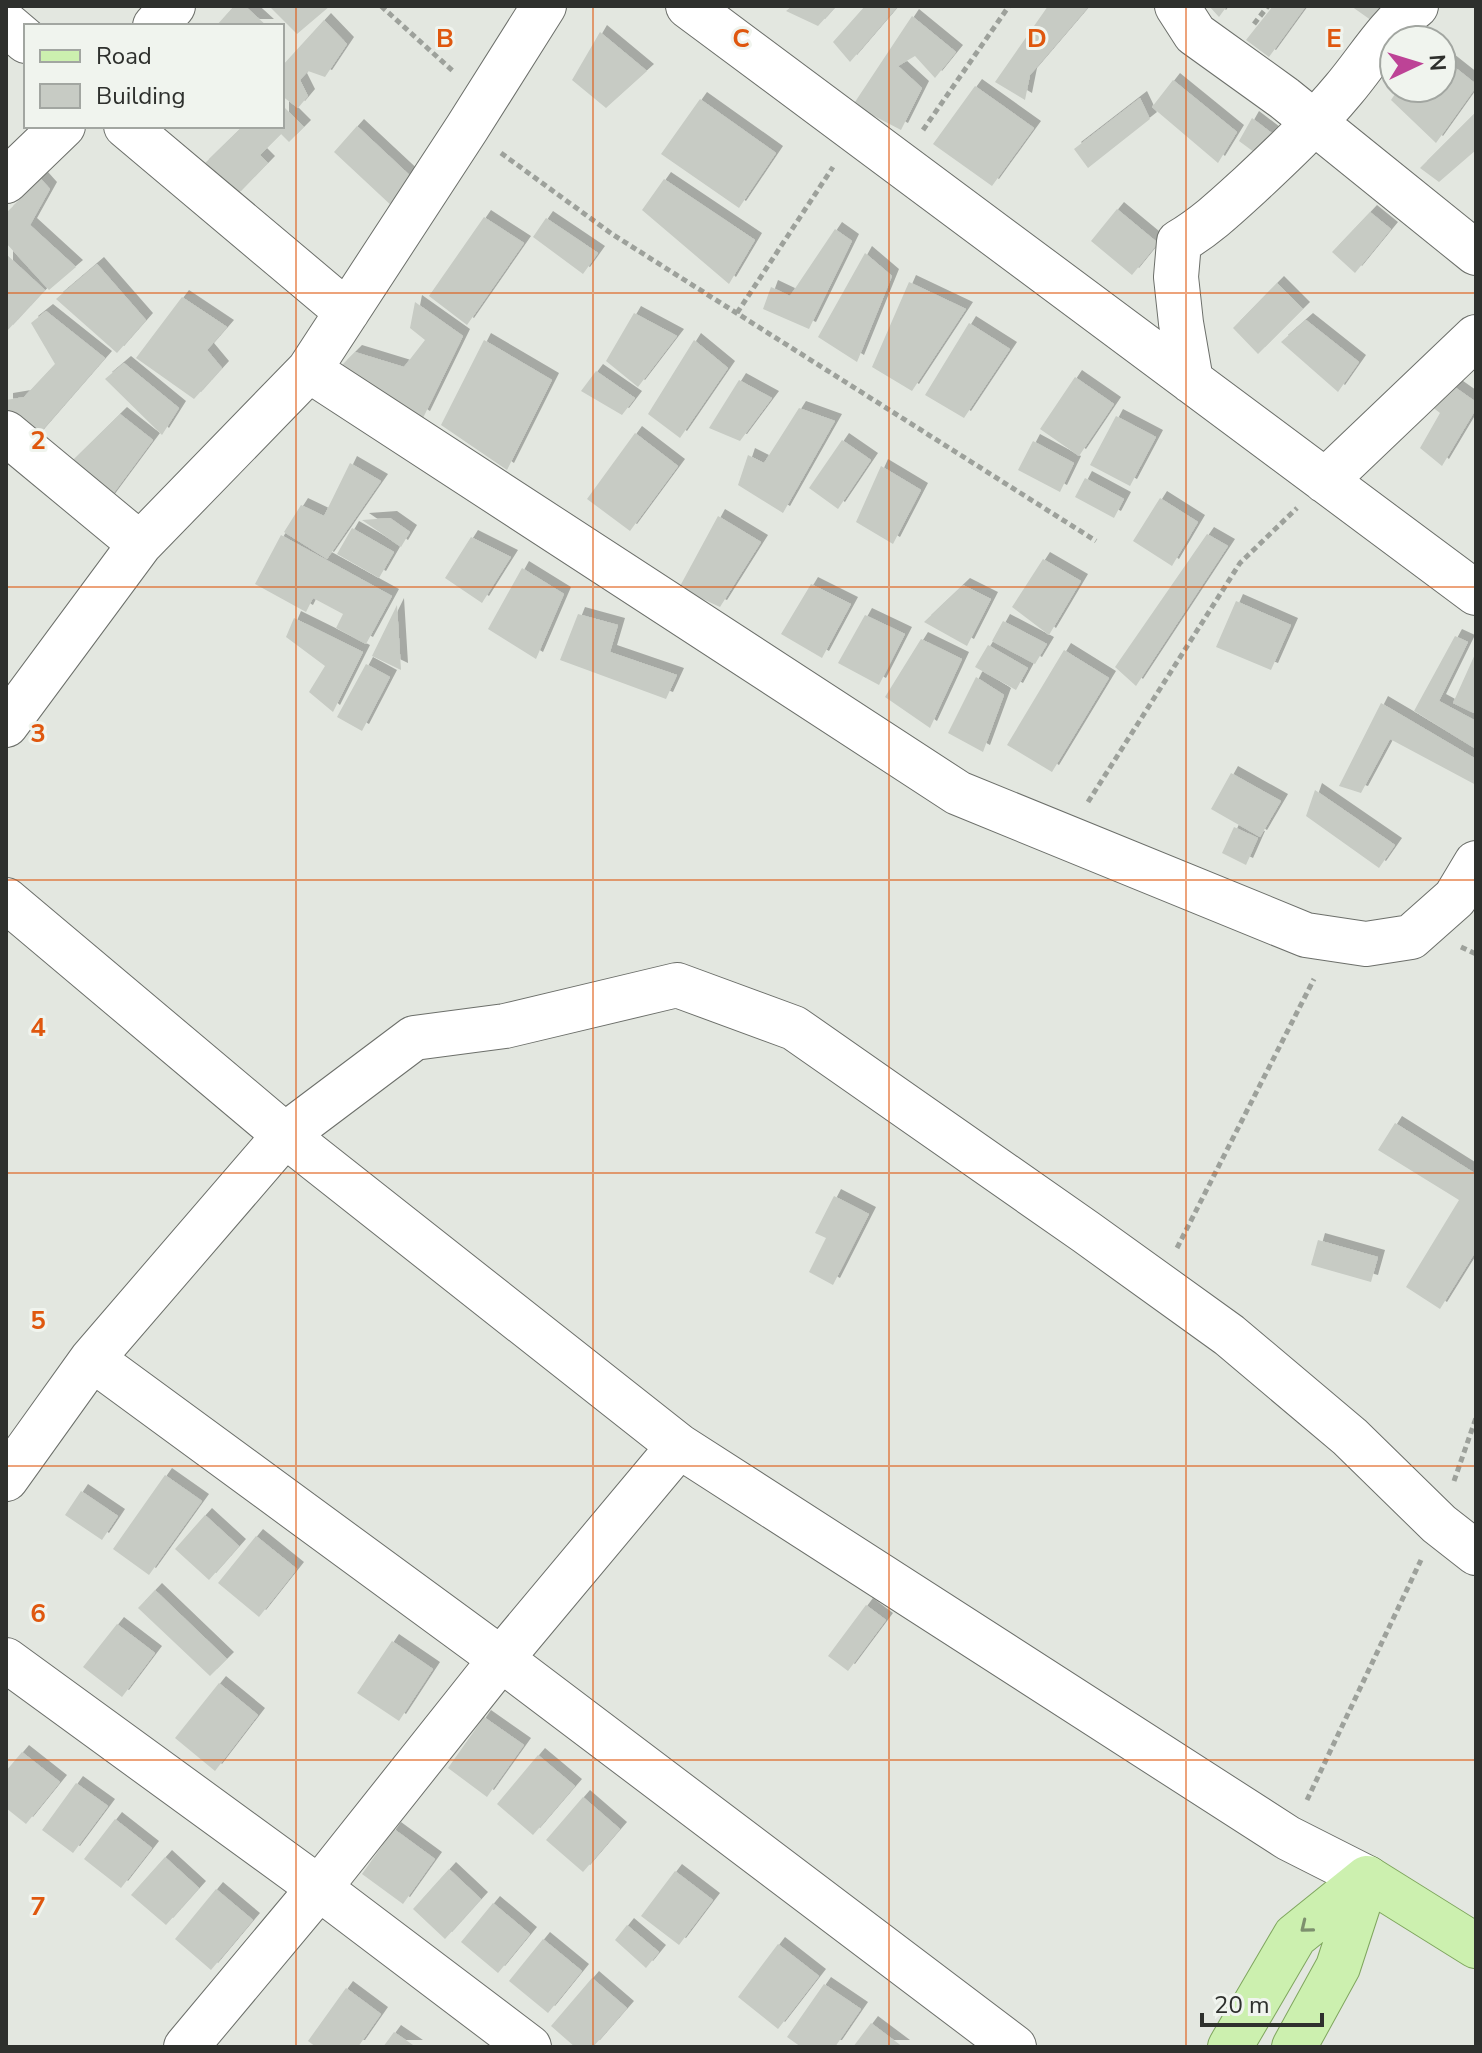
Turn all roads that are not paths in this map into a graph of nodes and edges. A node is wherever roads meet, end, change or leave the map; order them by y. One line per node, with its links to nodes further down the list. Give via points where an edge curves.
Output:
1 (173, 6): 7 (street)
2 (544, 6): 14 (street)
3 (688, 6): 17 (street)
4 (1177, 6): 9 (street, via 1195,34)
5 (1416, 6): 9 (street)
6 (6, 24): 8 (street)
7 (157, 24)
8 (24, 39)
9 (1316, 123): 13 (street); 17 (street, via 1224,211 1179,242 1176,277)
10 (61, 128): 12 (street)
11 (128, 128): 14 (street)
12 (6, 181)
13 (1476, 253)
14 (347, 312): 16 (street)
15 (1476, 337): 19 (street)
16 (309, 370): 20 (street); 23 (street, via 958,793 1306,935 1366,944 1411,937 1455,898)
17 (1191, 381): 19 (street)
18 (6, 433): 20 (street)
19 (1325, 481): 21 (street)
20 (140, 544): 22 (street)
21 (1476, 593)
22 (6, 725)
23 (1476, 863)
24 (6, 900): 25 (street)
25 (285, 1135): 26 (street); 27 (street); 29 (street, via 414,1038 505,1026 677,985 794,1028 1159,1284 1350,1437)
26 (92, 1359): 28 (street); 30 (street)
27 (679, 1446): 30 (street); 32 (street, via 1288,1838)
28 (6, 1479)
29 (1476, 1553)
30 (501, 1659): 33 (street); 37 (street)
31 (6, 1660): 33 (street)
32 (1367, 1878): 34 (main road); 38 (main road, one-way to 38, via 1295,1936); 39 (main road, via 1338,1967)
33 (319, 1888): 35 (street); 36 (street)
34 (1476, 1946)
35 (186, 2047)
36 (529, 2047)
37 (1014, 2047)
38 (1230, 2047)
39 (1294, 2047)

